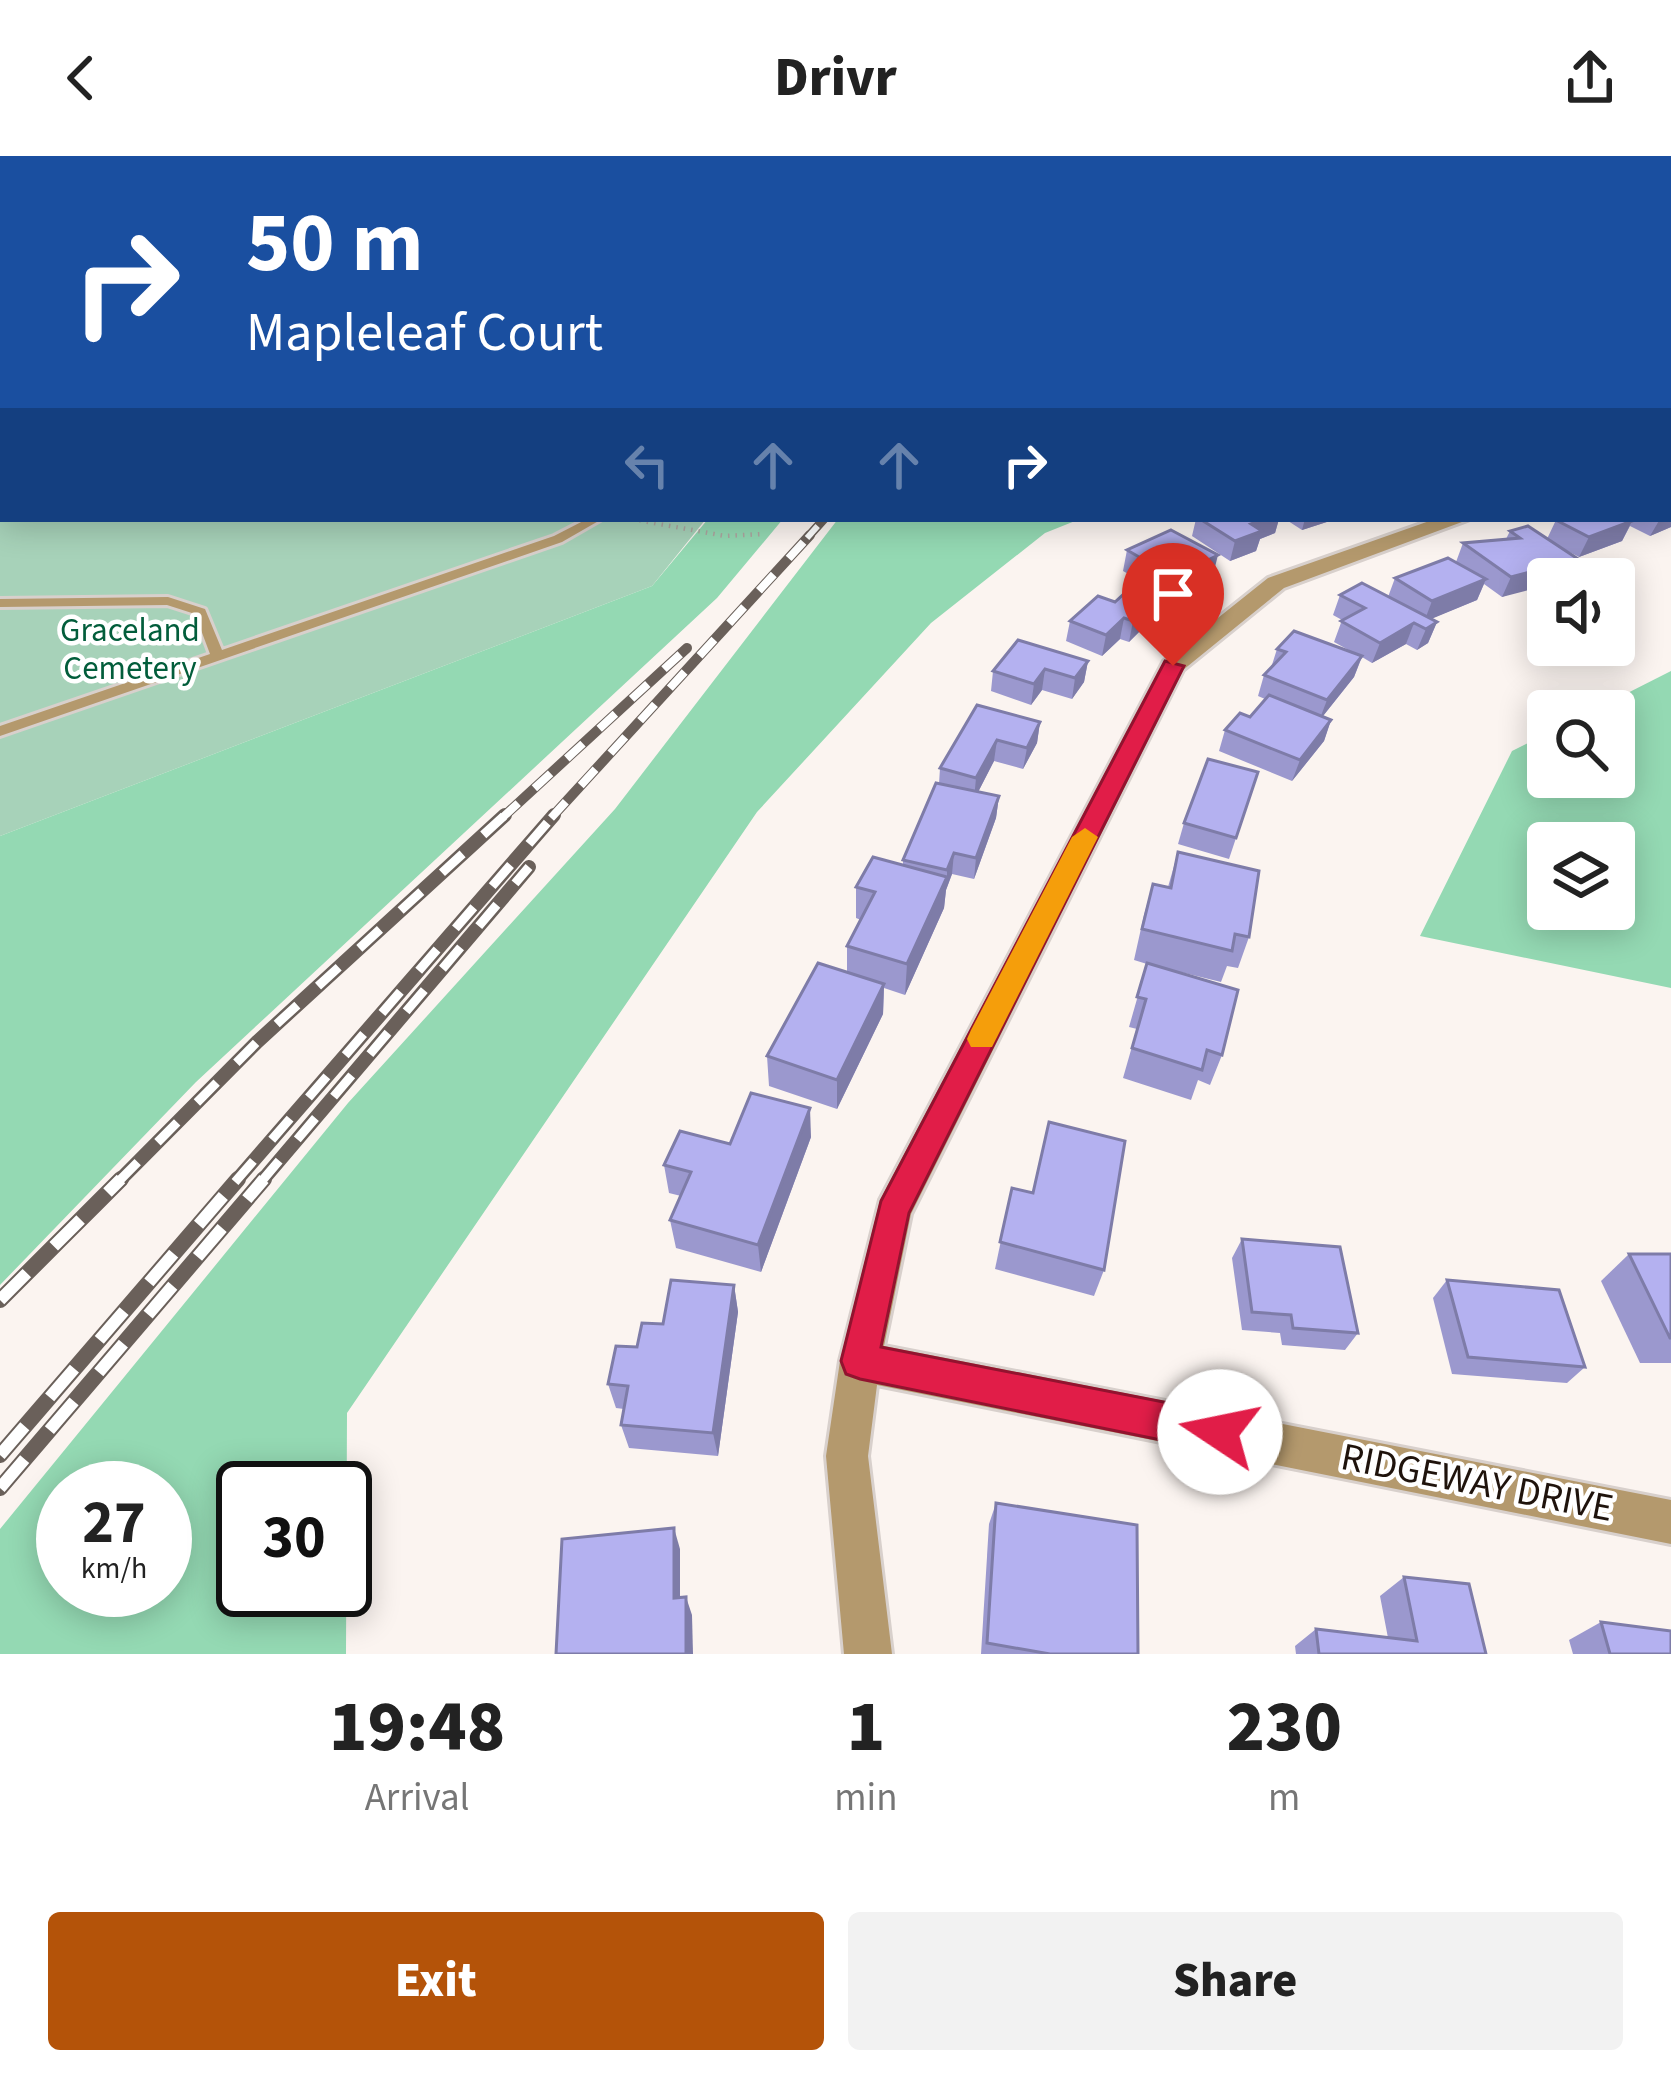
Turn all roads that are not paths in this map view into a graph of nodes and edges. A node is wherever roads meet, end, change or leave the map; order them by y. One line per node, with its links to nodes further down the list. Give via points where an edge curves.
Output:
1 (590, 522): 4 (lane)
2 (1450, 522): 6 (street, via 1276,583 1173,666 893,1212)
3 (0, 603): 4 (lane, via 168,601 200,612)
4 (217, 655): 5 (lane)
5 (0, 731)
6 (860, 1361): 7 (street, RIDGEWAY DRIVE); 8 (street, via 847,1456)
7 (1671, 1522)
8 (868, 1654)

